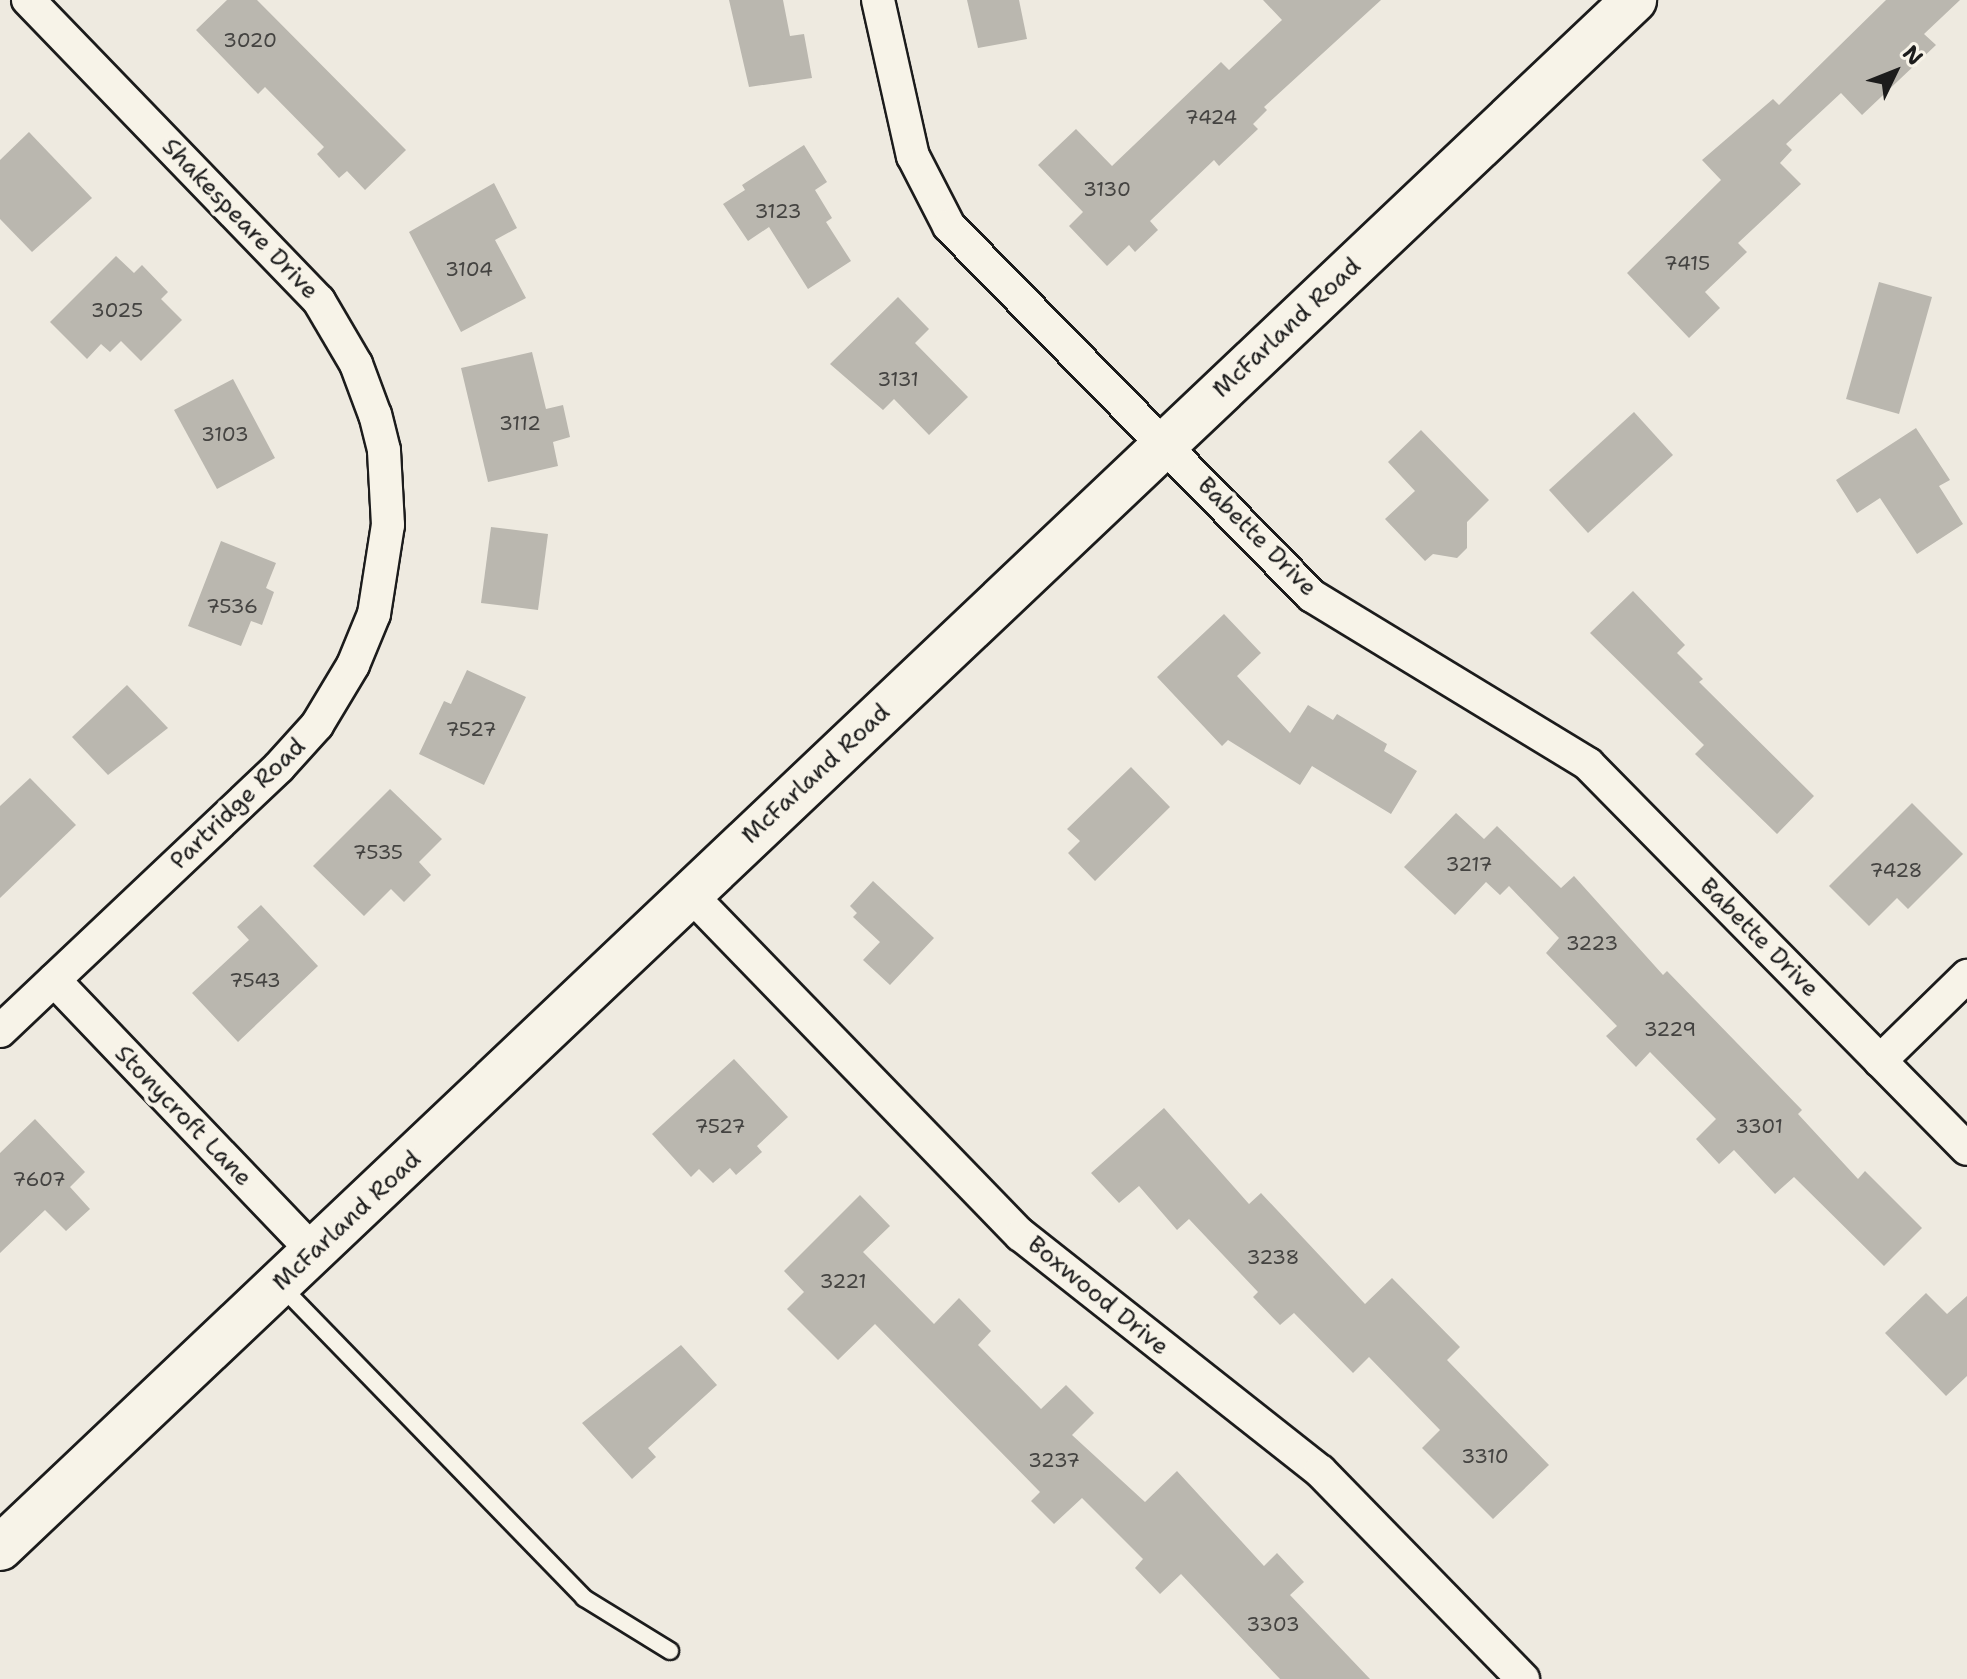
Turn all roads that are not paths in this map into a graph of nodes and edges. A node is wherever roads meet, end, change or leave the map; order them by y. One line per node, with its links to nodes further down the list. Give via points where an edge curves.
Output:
1 (28, 0): 5 (street, Shakespeare Drive, via 319,301 356,364 375,415 384,450)
2 (878, 0): 4 (street, Babette Drive, via 913,156 938,209)
3 (1634, 0): 4 (street, McFarland Road)
4 (1165, 444): 6 (street, McFarland Road); 10 (street, Babette Drive, via 1312,596 1588,764)
5 (388, 525): 8 (street, Partridge Road, via 374,614 353,665 317,725)
6 (690, 894): 12 (street, McFarland Road); 16 (street, Boxwood Drive, via 1021,1235 1320,1471)
7 (1967, 976): 10 (street)
8 (54, 980): 9 (street, Partridge Road); 12 (street, Stonycroft Lane)
9 (0, 1031)
10 (1880, 1061): 11 (street, Babette Drive)
11 (1967, 1149)
12 (313, 1251): 13 (street, McFarland Road)
13 (279, 1284): 14 (street, McFarland Road); 15 (lane, via 584,1598)
14 (0, 1548)
15 (670, 1651)
16 (1523, 1679)

